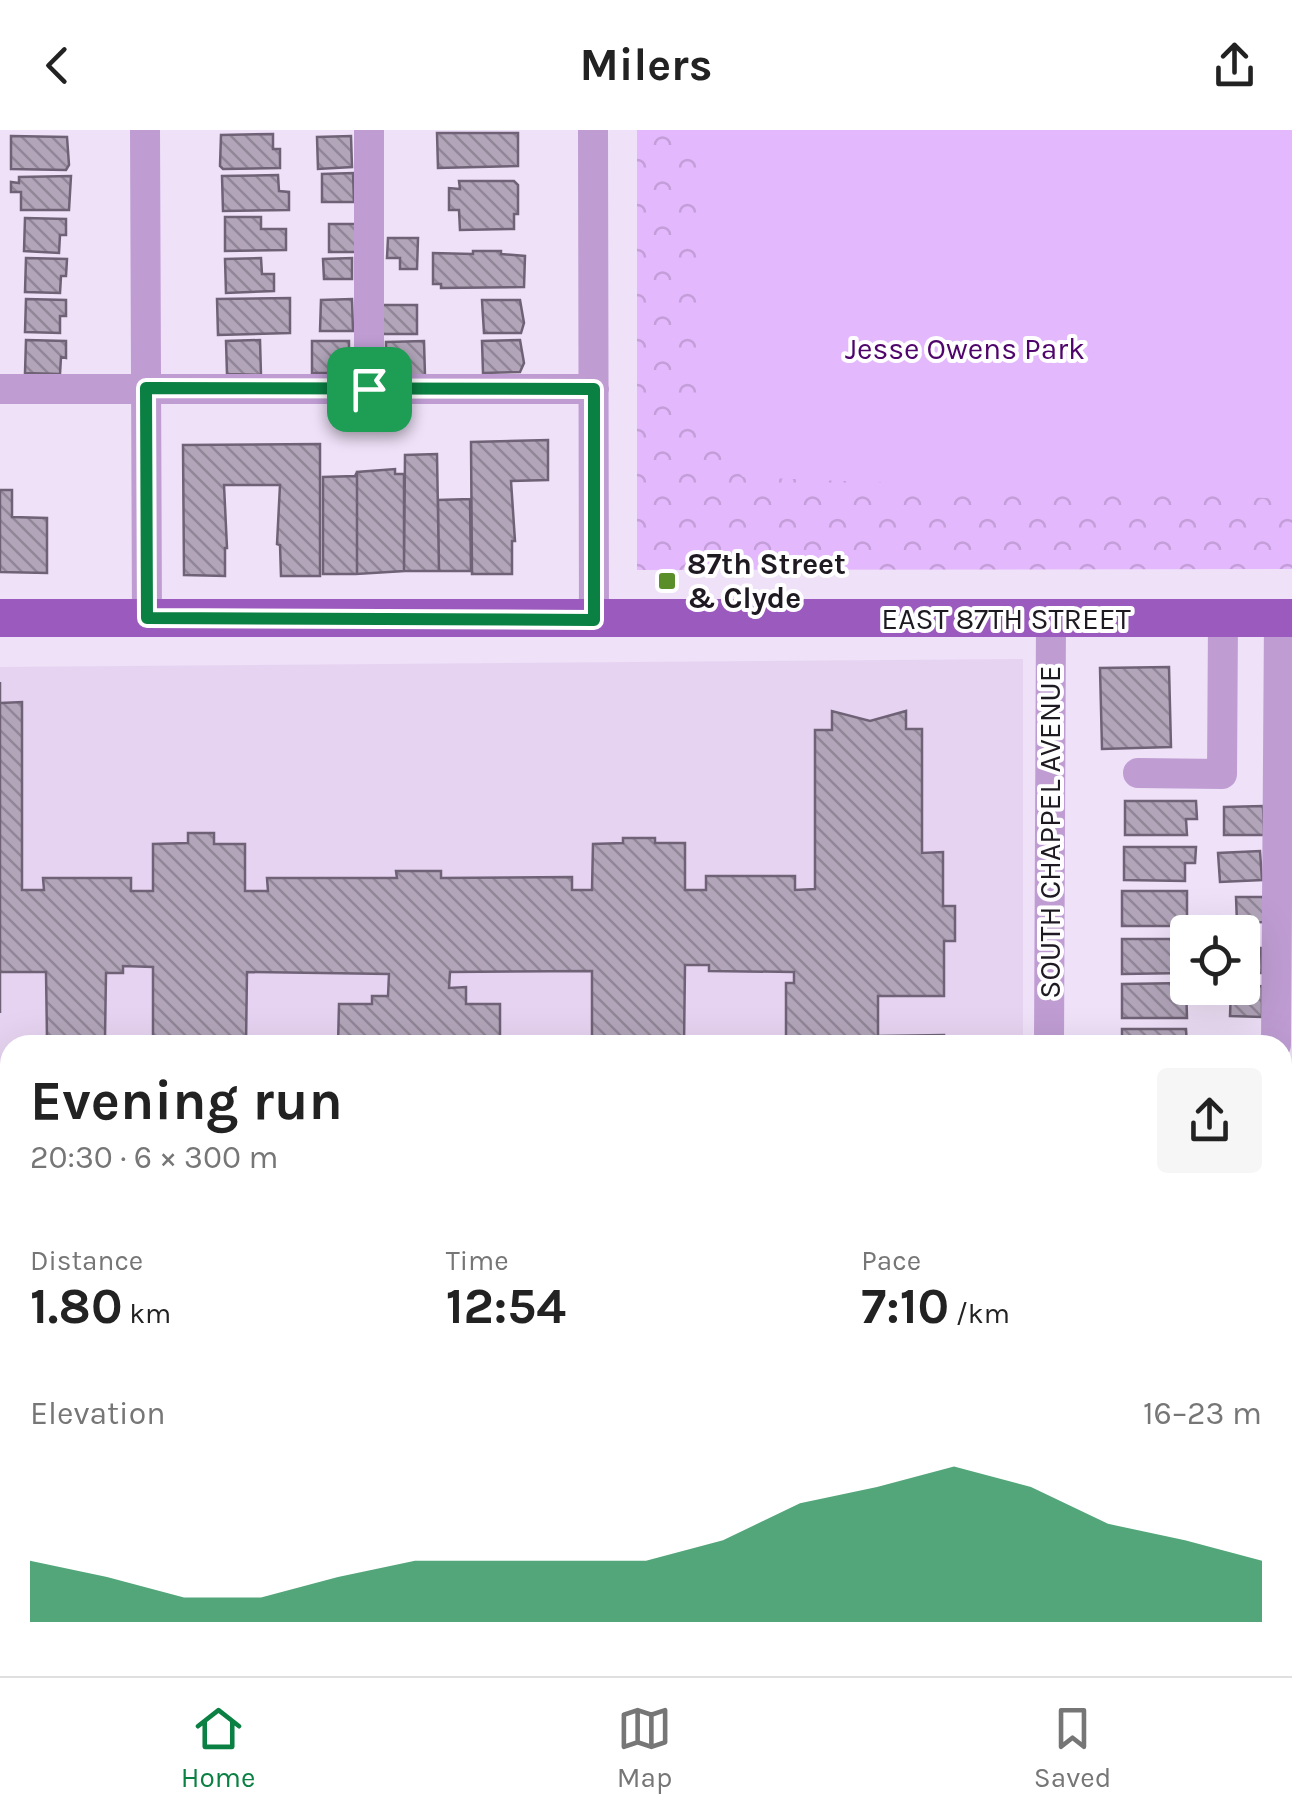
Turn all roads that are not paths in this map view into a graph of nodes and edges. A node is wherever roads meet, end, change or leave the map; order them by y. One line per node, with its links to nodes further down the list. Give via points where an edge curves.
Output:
1 (145, 130): 5 (street)
2 (369, 130): 6 (street)
3 (593, 130): 7 (street)
4 (0, 388): 5 (street)
5 (146, 388): 6 (street); 9 (street)
6 (369, 389): 7 (street)
7 (594, 389): 13 (street)
8 (0, 618): 9 (main road, EAST 87TH STREET)
9 (147, 618): 13 (main road, EAST 87TH STREET)
10 (1223, 618): 11 (main road, EAST 87TH STREET); 12 (main road, EAST 87TH STREET); 15 (street, via 1222,774)
11 (1286, 618): 14 (street)
12 (1051, 619): 13 (main road, EAST 87TH STREET); 17 (street, SOUTH CHAPPEL AVENUE)
13 (594, 620)
14 (1285, 714): 16 (street)
15 (1138, 773)
16 (1285, 841): 18 (street)
17 (1049, 1035)
18 (1276, 1035)

